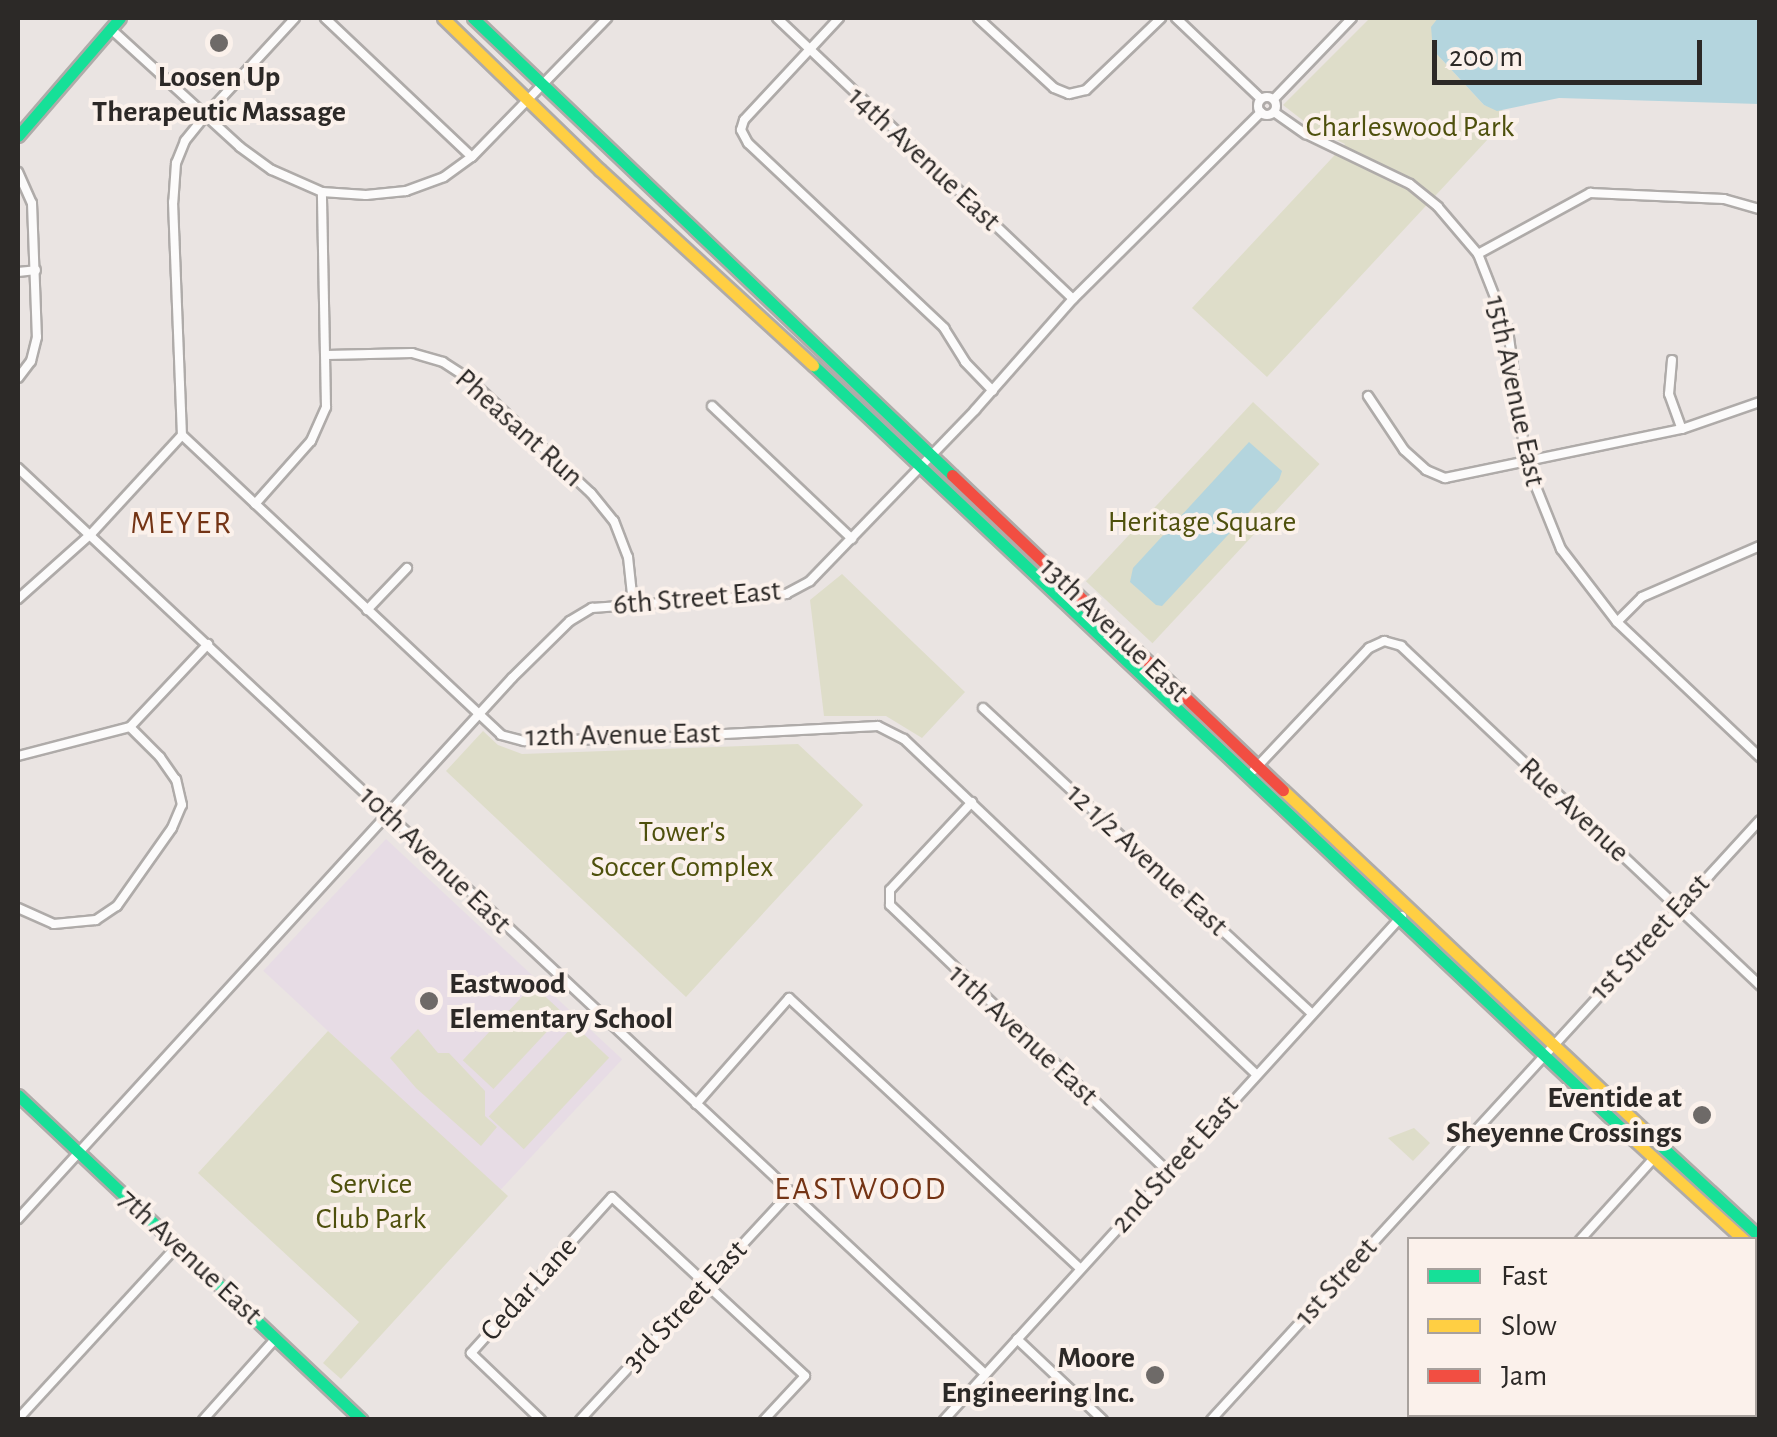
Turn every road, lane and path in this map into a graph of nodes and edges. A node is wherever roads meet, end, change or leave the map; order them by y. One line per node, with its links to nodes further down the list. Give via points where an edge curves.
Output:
1 (120, 18): 14 (main road)
2 (131, 18): 14 (main road)
3 (295, 18): 22 (street)
4 (324, 18): 24 (street)
5 (444, 18): 19 (main road, 13th Avenue East)
6 (473, 18): 16 (main road, 13th Avenue East)
7 (608, 18): 16 (street)
8 (777, 18): 15 (street, 14th Avenue East)
9 (839, 18): 15 (street)
10 (978, 18): 11 (street, via 1054,88 1074,93 1094,84)
11 (1161, 18)
12 (1176, 18): 17 (street)
13 (1352, 18): 18 (street)
14 (112, 30): 22 (street); 23 (main road)
15 (810, 50): 31 (street, 14th Avenue East); 35 (street, via 744,120 748,143 944,328)
16 (542, 85): 19 (street); 41 (main road, 13th Avenue East)
17 (1261, 99): 18 (street); 20 (street)
18 (1274, 99): 21 (street)
19 (528, 100): 24 (street); 43 (main road, 13th Avenue East)
20 (1261, 112): 21 (street); 31 (street, 6th Street East)
21 (1274, 112): 28 (street, 15th Avenue East, via 1410,184)
22 (206, 116): 26 (street, via 272,170); 40 (street, via 185,141 172,192)
23 (18, 136)
24 (472, 157): 26 (street, via 444,177 406,190)
25 (18, 172): 29 (street, via 32,203)
26 (322, 192): 32 (street)
27 (1760, 209): 28 (street, via 1724,199 1590,192)
28 (1478, 254): 42 (street, 15th Avenue East, via 1508,330)
29 (36, 270): 30 (street); 34 (street, via 36,349)
30 (18, 272)
31 (1072, 299): 35 (street, 6th Street East)
32 (327, 355): 45 (street, via 323,420); 51 (street, Pheasant Run, via 412,352 469,380 614,521 628,557)
33 (1672, 360): 39 (street, via 1669,394)
34 (18, 378)
35 (993, 390): 41 (street, 6th Street East)
36 (1368, 396): 42 (street, via 1404,450 1445,478)
37 (1760, 402): 39 (street)
38 (712, 406): 47 (street)
39 (1682, 429): 42 (street)
40 (182, 435): 45 (street, 12th Avenue East); 46 (street)
41 (931, 456): 43 (street, 6th Street East); 60 (main road, 13th Avenue East)
42 (1526, 462): 53 (street, 15th Avenue East, via 1561,549)
43 (921, 466): 47 (street, 6th Street East); 60 (main road, 13th Avenue East)
44 (18, 468): 46 (street, 10th Avenue East)
45 (255, 504): 52 (street, 12th Avenue East)
46 (90, 534): 50 (street); 54 (street, 10th Avenue East)
47 (852, 539): 51 (street, 6th Street East, via 810,581 786,594)
48 (1760, 546): 53 (street, via 1642,596)
49 (407, 568): 52 (street)
50 (18, 599)
51 (634, 604): 56 (street, 6th Street East, via 592,608 570,621)
52 (367, 610): 56 (street, 12th Avenue East)
53 (1617, 622): 59 (street, 15th Avenue East)
54 (208, 644): 57 (street); 62 (street, 10th Avenue East)
55 (983, 708): 68 (street, 12 1/2 Avenue East)
56 (478, 714): 61 (street, 12th Avenue East, via 502,735 524,740 878,726 904,739); 62 (street, 6th Street East)
57 (130, 727): 58 (street); 64 (street, via 176,780 182,805 172,828 117,906 82,922 54,924)
58 (18, 756)
59 (1760, 758)
60 (1252, 772): 65 (street, Rue Avenue, via 1369,648 1384,641 1401,646); 66 (main road, 13th Avenue East)
61 (972, 802): 70 (street, 12th Avenue East); 75 (street, 11th Avenue East, via 890,890 890,905)
62 (387, 814): 72 (street, 10th Avenue East); 73 (street, 6th Street East)
63 (1760, 820): 65 (street, 1st Street East)
64 (18, 908)
65 (1678, 908): 67 (street, Rue Avenue); 69 (street, 1st Street East)
66 (1403, 914): 68 (street, 2nd Street East); 69 (main road, 13th Avenue East)
67 (1760, 986)
68 (1311, 1013): 70 (street, 2nd Street East)
69 (1546, 1050): 74 (main road); 80 (main road, 13th Avenue East); 95 (street, 1st Street)
70 (1255, 1073): 75 (street, 2nd Street East)
71 (18, 1095): 73 (main road, 7th Avenue East)
72 (696, 1104): 76 (street, 10th Avenue East); 82 (street, via 789,998)
73 (78, 1152): 77 (street, 6th Street East); 81 (main road, 7th Avenue East)
74 (1655, 1157): 78 (street); 79 (main road)
75 (1170, 1173): 82 (street, 2nd Street East)
76 (790, 1193): 83 (street, 3rd Street East); 86 (street, 10th Avenue East)
77 (18, 1219)
78 (1583, 1237)
79 (1741, 1237)
80 (1760, 1237)
81 (177, 1246): 84 (main road, 7th Avenue East); 87 (street)
82 (1081, 1269): 85 (street, 2nd Street East)
83 (706, 1284): 90 (street, Cedar Lane, via 612,1197 470,1353); 91 (street, 3rd Street East); 92 (street, via 805,1376)
84 (276, 1338): 88 (street); 89 (main road, 7th Avenue East)
85 (1018, 1338): 86 (street, 2nd Street East); 94 (street)
86 (985, 1374): 93 (street, 2nd Street East)
87 (18, 1419)
88 (203, 1420)
89 (362, 1420)
90 (541, 1420)
91 (580, 1420)
92 (764, 1420)
93 (944, 1420)
94 (1103, 1420)
95 (1211, 1420)

